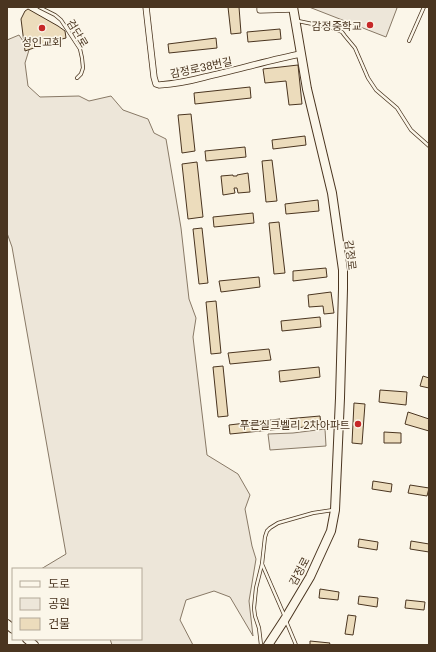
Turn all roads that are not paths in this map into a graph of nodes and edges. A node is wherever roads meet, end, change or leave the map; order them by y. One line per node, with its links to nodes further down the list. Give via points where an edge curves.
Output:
1 (38, 7): 9 (lane, 검단로, via 61,20 80,49 83,68)
2 (146, 7): 8 (street, 감정로38번길, via 154,77 156,84 159,85)
3 (260, 7): 5 (street, via 260,10)
4 (424, 7): 7 (lane)
5 (293, 8): 6 (street, 감정로)
6 (295, 20): 8 (street, 감정로); 10 (lane, via 342,32 355,48 376,90 397,108 411,130)
7 (409, 41)
8 (301, 54): 11 (street, 감정로, via 332,193 343,270)
9 (77, 78)
10 (429, 146)
11 (335, 510): 12 (lane, via 273,525 265,537); 13 (street, 감정로, via 328,539 310,577)
12 (262, 564): 13 (lane, 감정로); 14 (lane, via 254,602)
13 (285, 619): 15 (street, 감정로); 16 (lane, 감정로)
14 (261, 645)
15 (268, 645)
16 (296, 645)

